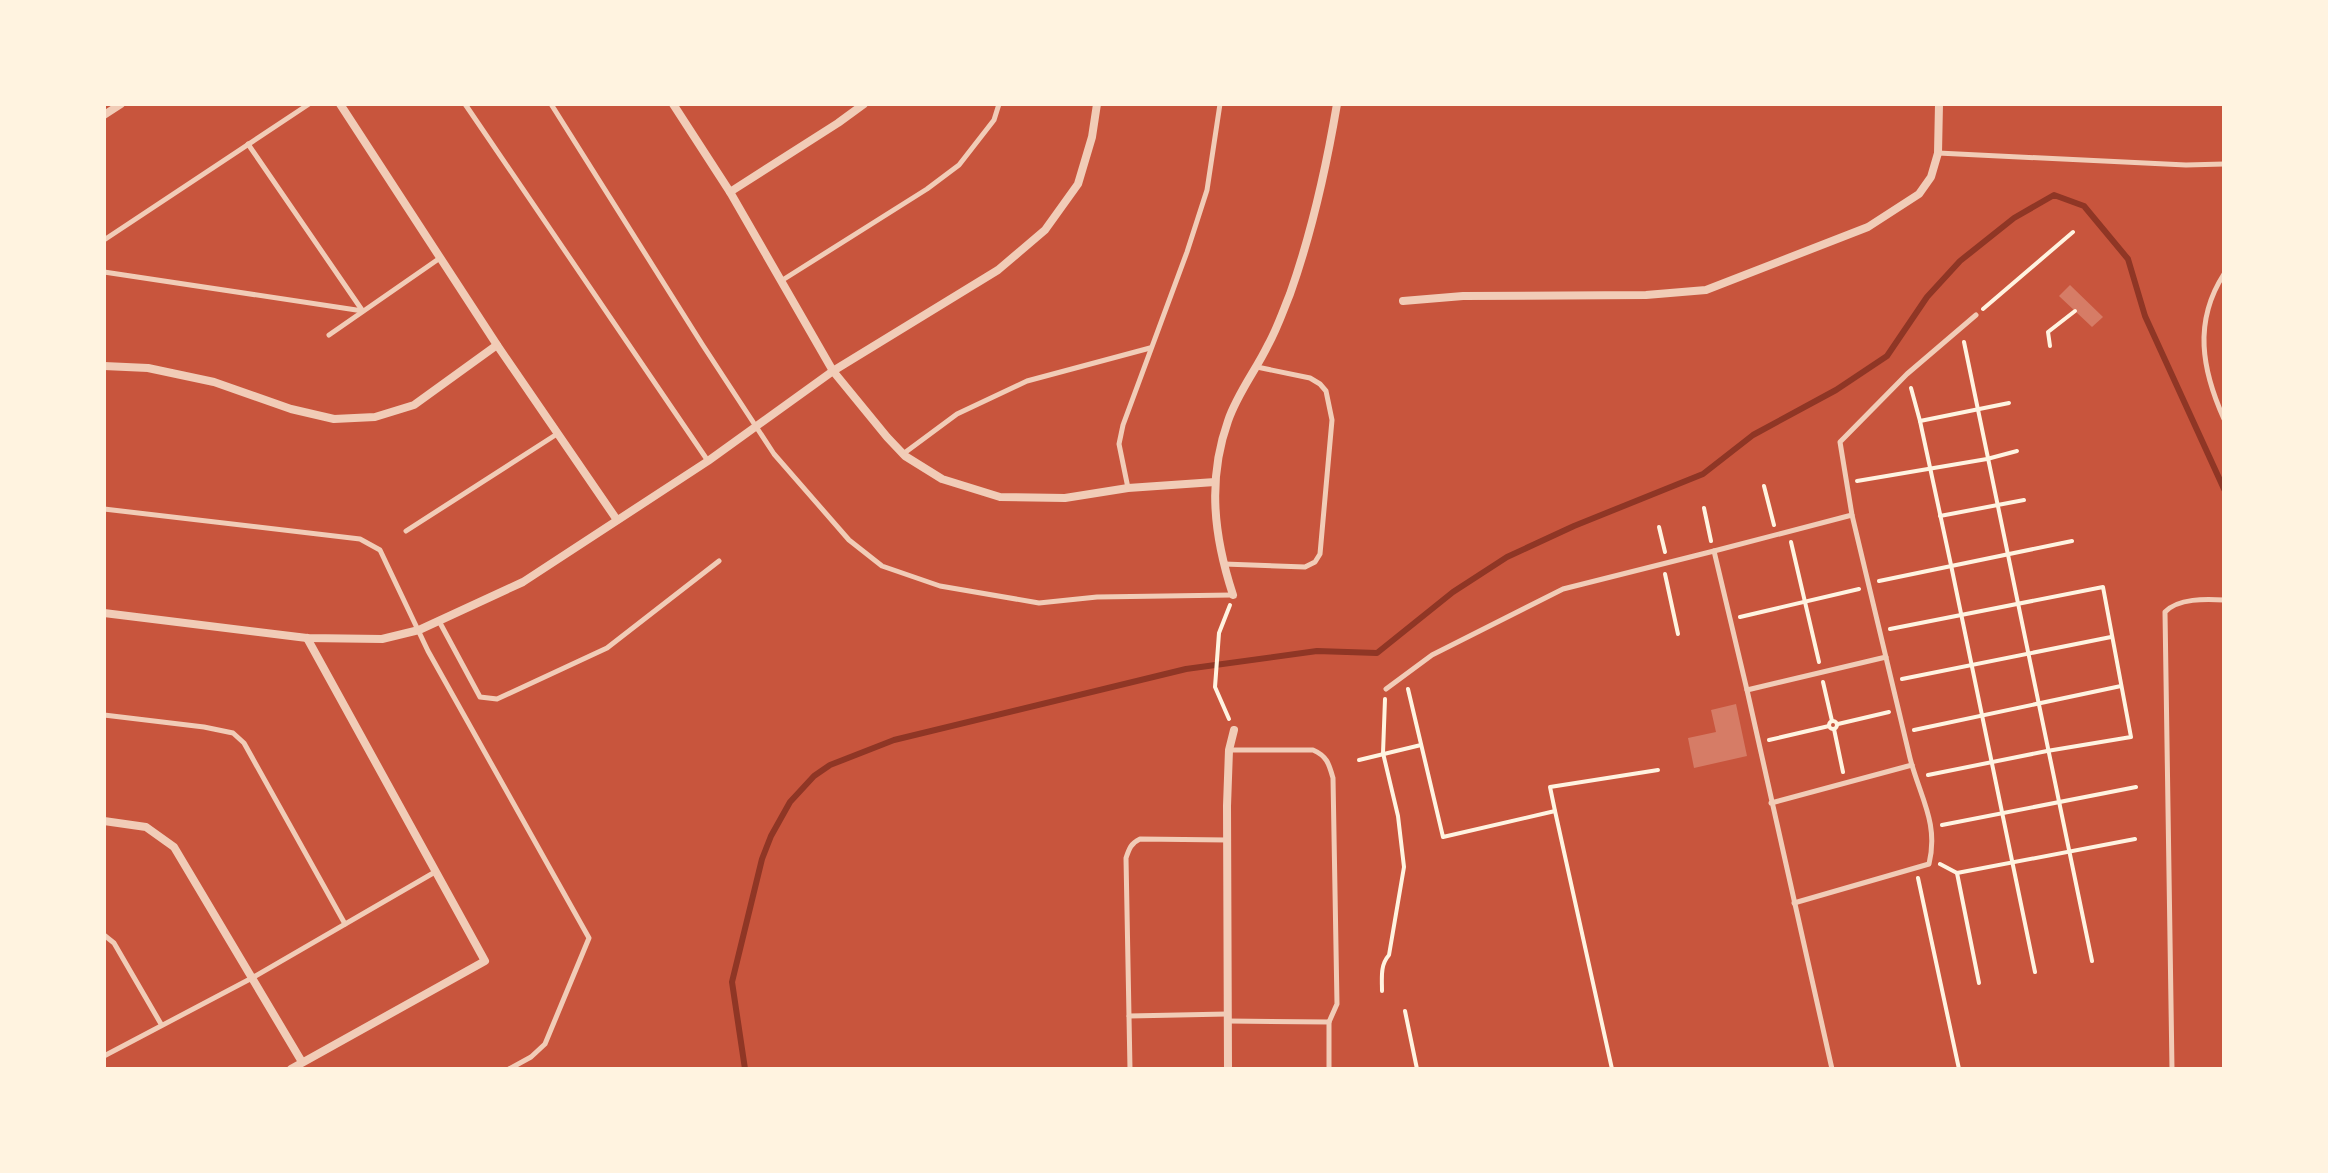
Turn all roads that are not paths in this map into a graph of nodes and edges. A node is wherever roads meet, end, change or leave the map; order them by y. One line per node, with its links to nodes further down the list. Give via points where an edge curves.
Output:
1 (121, 104): 13 (street)
2 (309, 104): 14 (lane)
3 (340, 104): 19 (street)
4 (465, 104): 36 (lane)
5 (551, 104): 33 (lane)
6 (674, 104): 17 (street)
7 (864, 104): 17 (street)
8 (999, 104): 22 (lane, via 994,120 959,165)
9 (1097, 104): 31 (street, via 1078,184 1045,230 998,270)
10 (1220, 104): 28 (lane, via 1207,190)
11 (1337, 104): 30 (street, via 1305,247 1280,320)
12 (1939, 104): 15 (street)
13 (104, 115)
14 (248, 144): 18 (lane); 24 (lane)
15 (1938, 153): 16 (lane); 23 (street, via 1919,194 1868,227 1706,290)
16 (2224, 164)
17 (730, 192): 22 (street)
18 (104, 240)
19 (440, 258): 24 (lane); 27 (street)
20 (104, 272): 24 (lane)
21 (2224, 274): 32 (lane, via 2206,313 2203,350)
22 (781, 281): 31 (street)
23 (1403, 301)
24 (363, 311): 26 (lane)
25 (1976, 315): 40 (lane, via 1840,442)
26 (329, 335)
27 (497, 345): 29 (street, via 414,405 375,417 334,419 214,382 148,368); 34 (street)
28 (1151, 347): 35 (lane, via 1027,381 957,414); 38 (lane, via 1119,444)
29 (104, 366)
30 (1256, 366): 37 (street, via 1228,419); 45 (lane, via 1310,378 1326,391 1332,420 1320,554 1305,567)
31 (833, 371): 33 (street); 35 (street)
32 (2224, 419)
33 (758, 427): 36 (street); 46 (lane, via 774,454 849,540 882,566 940,586 1039,603)
34 (558, 433): 41 (street); 42 (lane)
35 (903, 454): 38 (street, via 942,479 1000,497 1065,498)
36 (708, 461): 41 (street)
37 (1215, 482): 38 (street); 45 (street)
38 (1128, 488)
39 (104, 509): 50 (lane, via 360,539 380,550)
40 (1852, 515): 43 (lane); 52 (lane)
41 (617, 520): 49 (street, via 523,582)
42 (406, 531)
43 (1714, 551): 53 (lane, via 1563,589 1432,655); 54 (lane)
44 (719, 561): 49 (lane, via 607,648 497,699 480,697)
45 (1224, 564): 46 (street)
46 (1233, 595)
47 (2224, 600): 79 (lane, via 2204,599 2170,606 2165,612)
48 (104, 613): 51 (street)
49 (439, 621): 50 (street)
50 (419, 630): 51 (street, via 382,639); 74 (lane, via 589,938 545,1044)
51 (307, 638): 62 (street)
52 (1886, 657): 54 (lane); 58 (lane)
53 (1386, 689)
54 (1747, 690): 59 (lane)
55 (104, 715): 64 (lane, via 233,733 244,743)
56 (1234, 730): 57 (street)
57 (1229, 750): 61 (street); 69 (lane, via 1313,750 1329,764 1337,1004)
58 (1912, 765): 59 (lane); 63 (lane, via 1932,827 1929,864)
59 (1771, 803): 63 (lane)
60 (104, 821): 66 (street, via 146,827 174,847)
61 (1227, 840): 67 (lane, via 1140,839 1129,848); 68 (street)
62 (436, 872): 64 (lane); 72 (street, via 485,961)
63 (1794, 903): 78 (lane)
64 (345, 924): 66 (lane)
65 (104, 935): 70 (lane, via 114,943)
66 (252, 978): 70 (lane); 72 (street)
67 (1129, 1016): 68 (lane); 75 (lane)
68 (1228, 1018): 69 (lane); 76 (street)
69 (1329, 1022): 77 (lane)
70 (161, 1024): 71 (lane)
71 (104, 1056)
72 (302, 1062): 73 (street)
73 (291, 1069)
74 (509, 1069)
75 (1130, 1069)
76 (1228, 1069)
77 (1329, 1069)
78 (1832, 1069)
79 (2172, 1069)

